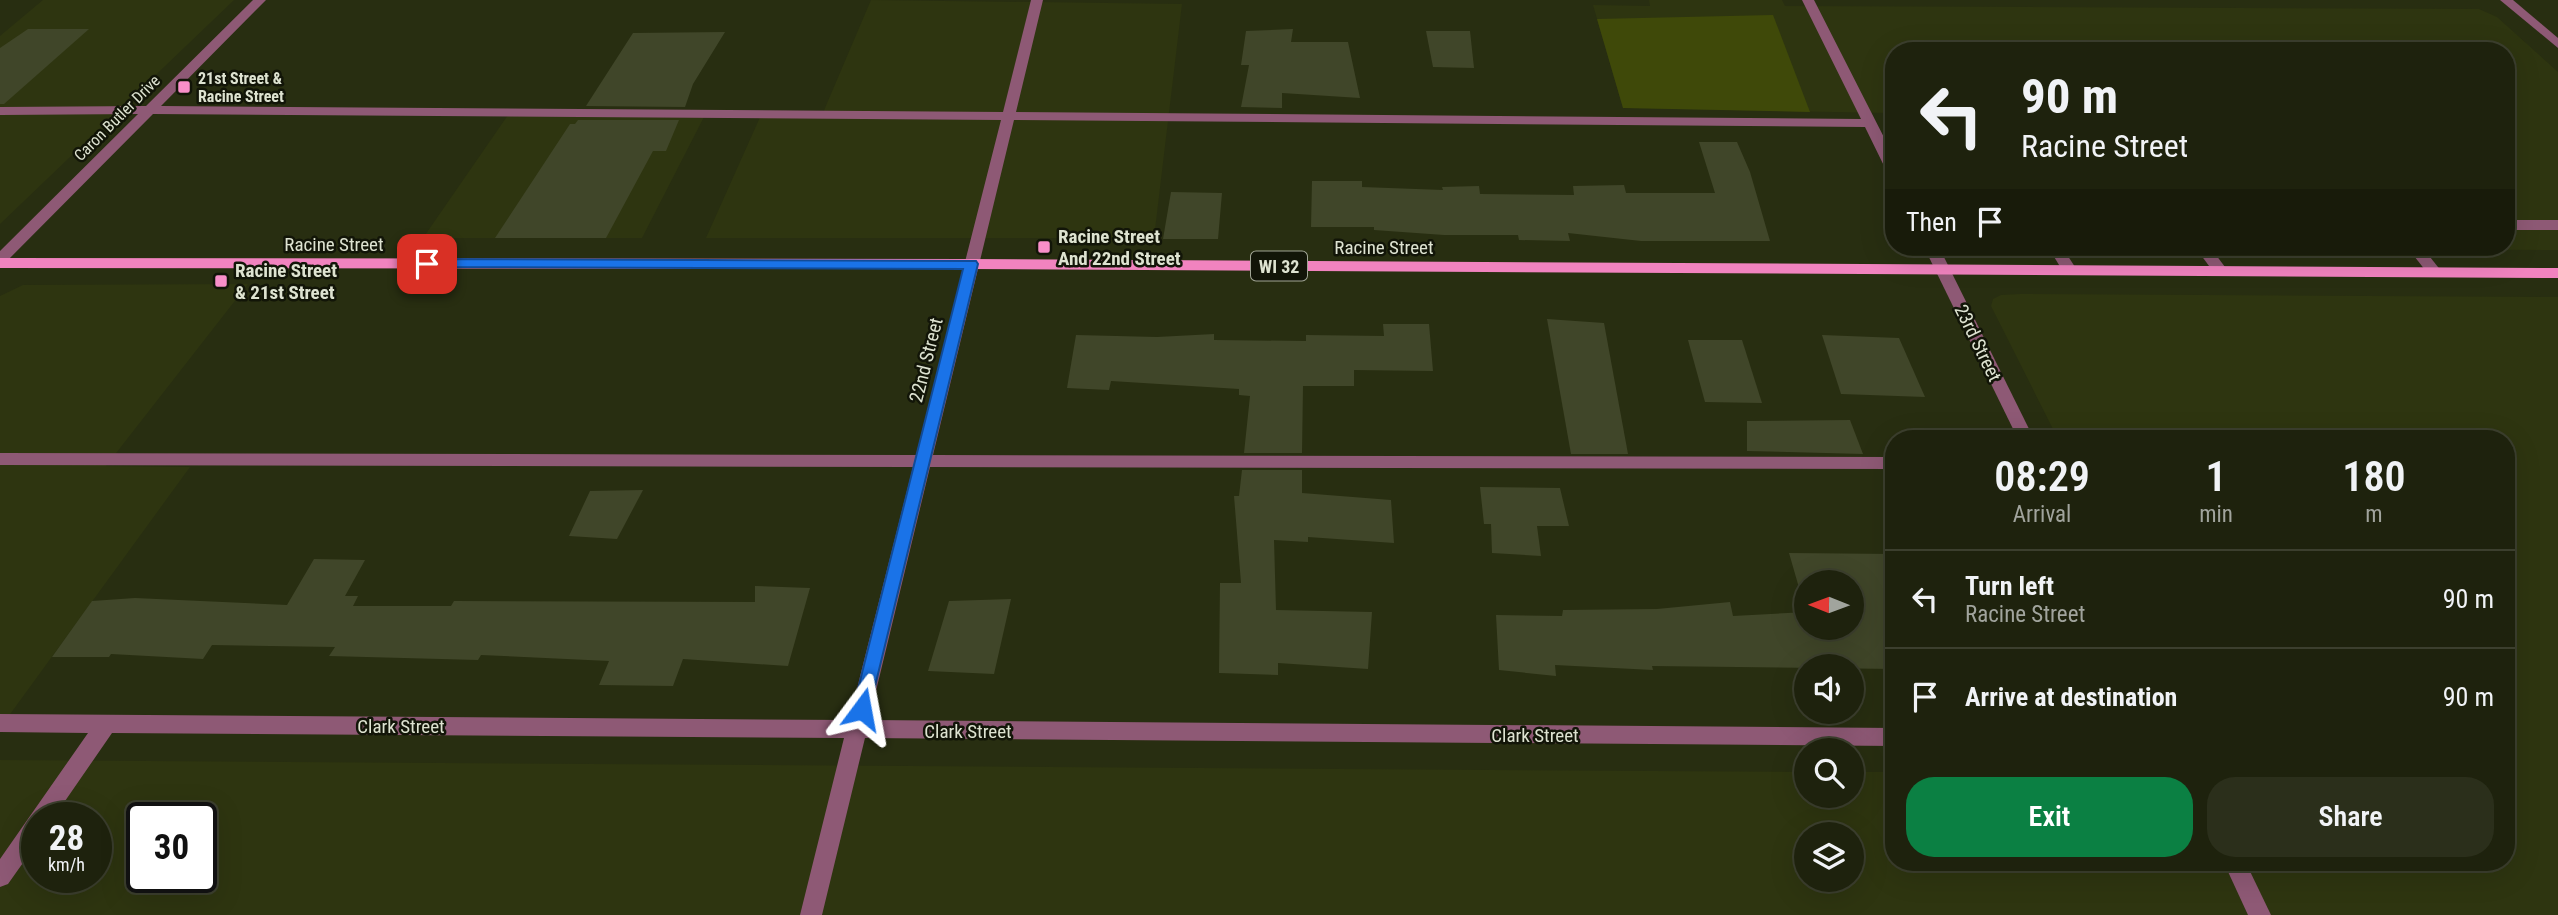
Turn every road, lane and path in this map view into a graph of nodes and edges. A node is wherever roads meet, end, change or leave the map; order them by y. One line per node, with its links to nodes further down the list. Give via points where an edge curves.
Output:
1 (260, 0): 7 (street, Caron Butler Drive)
2 (1037, 0): 8 (street, 22nd Street)
3 (1808, 0): 9 (street)
4 (2506, 0): 5 (street)
5 (2558, 44)
6 (0, 111): 7 (street)
7 (148, 112): 8 (street); 17 (street, Caron Butler Drive)
8 (1008, 118): 9 (street); 18 (street, 22nd Street)
9 (1870, 124): 10 (street)
10 (1885, 154)
11 (2515, 225): 12 (street)
12 (2558, 225)
13 (1935, 256): 19 (street, 23rd Street)
14 (2060, 256): 20 (street)
15 (2209, 256): 21 (street)
16 (2421, 256): 22 (street)
17 (0, 262): 18 (main road, Racine Street / WI 32)
18 (971, 264): 19 (main road, Racine Street / WI 32); 26 (street, 22nd Street)
19 (1942, 270): 20 (main road, Racine Street / WI 32); 24 (street, 23rd Street)
20 (2069, 270): 21 (main road, Racine Street / WI 32)
21 (2220, 271): 22 (main road, Racine Street / WI 32)
22 (2434, 272): 23 (main road, Racine Street / WI 32)
23 (2558, 273)
24 (2022, 430)
25 (0, 459): 26 (street)
26 (923, 460): 27 (street); 30 (street, 22nd Street)
27 (1885, 463)
28 (0, 723): 29 (street, Clark Street)
29 (106, 724): 30 (street, Clark Street); 32 (street)
30 (857, 730): 31 (street, Clark Street); 36 (street, 22nd Street)
31 (1885, 737)
32 (52, 802)
33 (21, 847): 35 (street)
34 (2239, 871): 37 (street)
35 (0, 877)
36 (811, 915)
37 (2260, 915)

